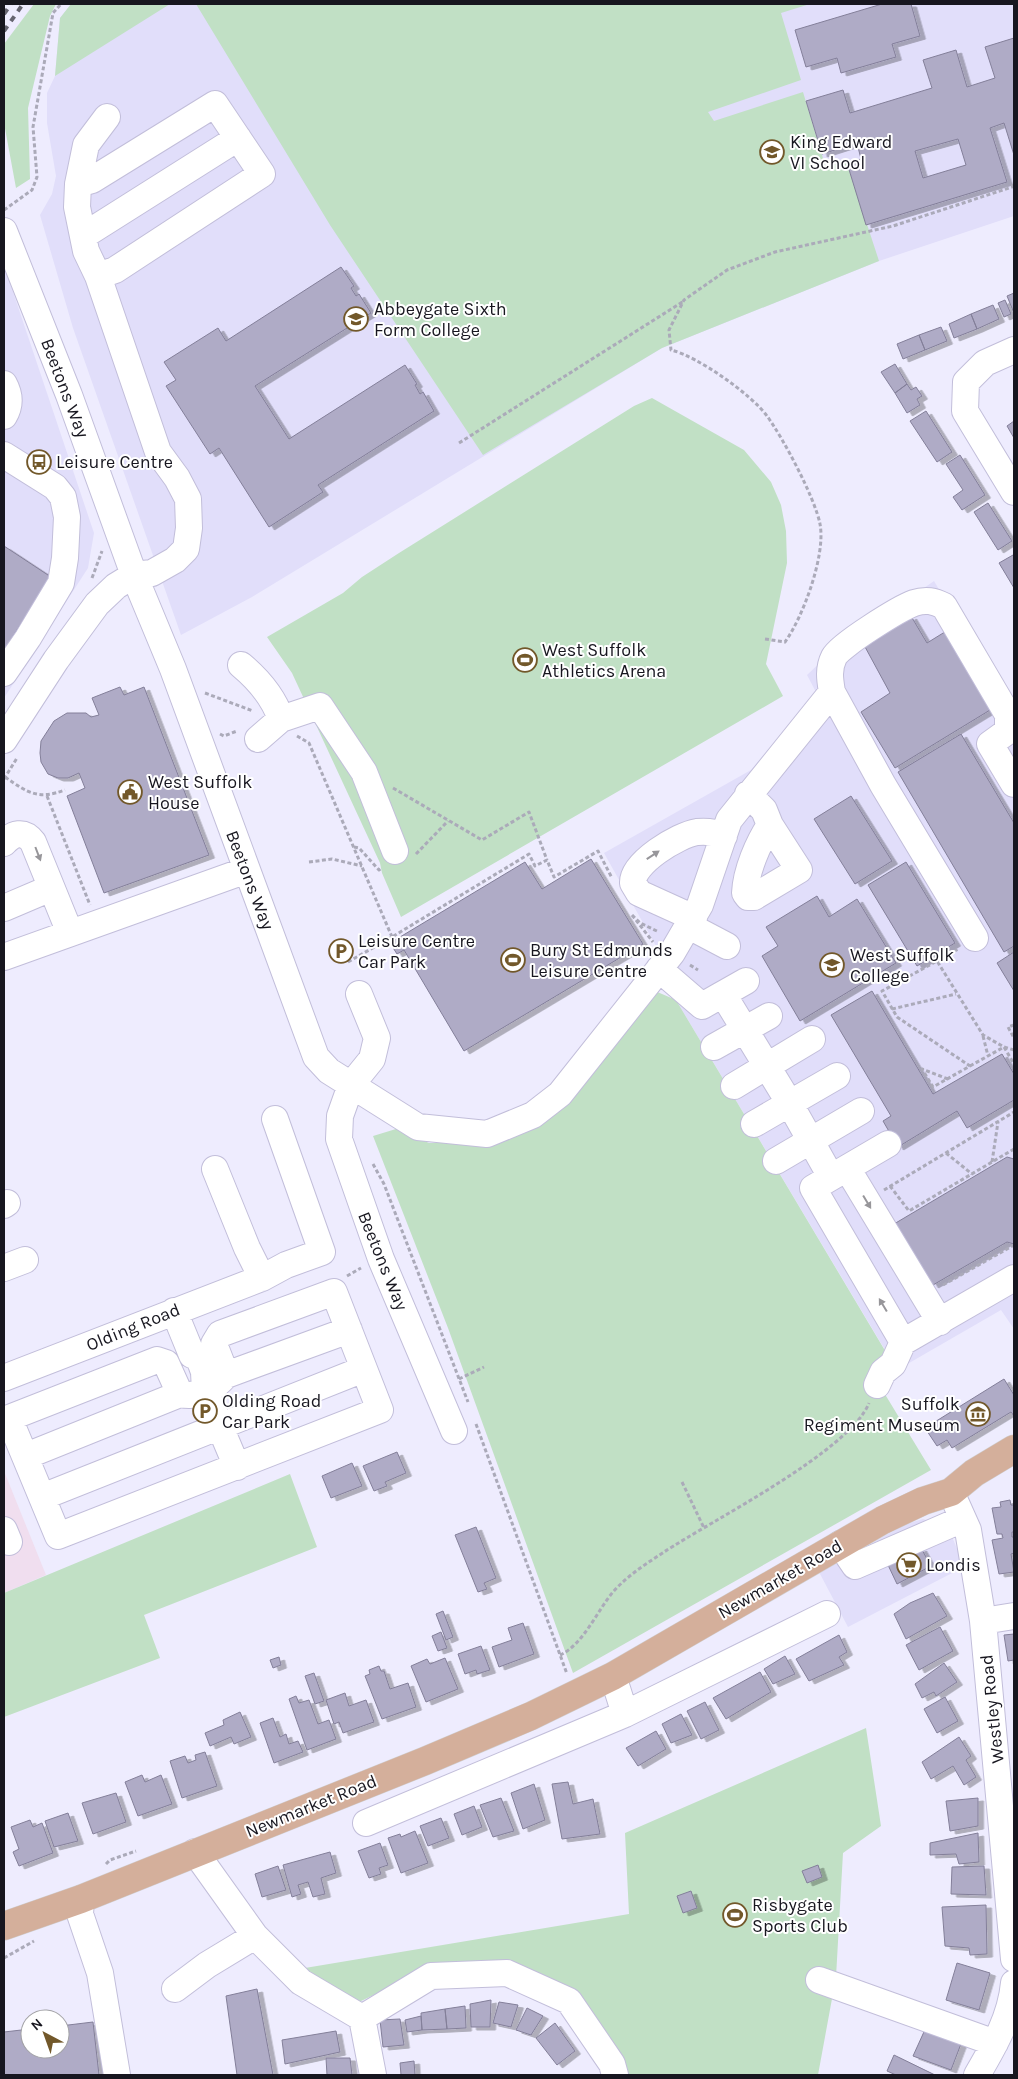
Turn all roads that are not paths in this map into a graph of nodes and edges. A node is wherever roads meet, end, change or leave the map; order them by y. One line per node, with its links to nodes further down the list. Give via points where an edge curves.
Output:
1 (107, 117): 3 (street, via 86,145)
2 (238, 138): 3 (street, via 215,104 92,180); 5 (street); 6 (street, via 262,174 115,270)
3 (78, 184): 5 (street, via 77,208)
4 (4, 230): 12 (street, Beetons Way, via 69,395)
5 (83, 236): 6 (street)
6 (98, 276): 12 (street, via 158,452 188,499 186,549 175,560 152,573)
7 (1014, 350): 11 (street, via 984,362 966,382 965,410)
8 (4, 384): 9 (street, via 8,390 9,408)
9 (4, 416)
10 (4, 456): 14 (street, via 55,487 63,498 66,517 61,583)
11 (1014, 492)
12 (134, 575): 15 (street, via 97,604); 24 (street, Beetons Way, via 173,669)
13 (240, 664): 23 (street, via 259,680 276,706 272,727 320,706 364,772)
14 (5, 671): 15 (street)
15 (36, 690): 17 (street)
16 (832, 692): 18 (street, via 829,672 834,656 847,644 914,603 931,600 944,606 1008,715 1008,731 990,744); 19 (street); 29 (street, via 883,785)
17 (4, 740)
18 (1014, 784)
19 (748, 794): 20 (street, via 764,810); 21 (street, via 729,820)
20 (770, 824)
21 (724, 836): 27 (street); 27 (street, one-way to 21, via 633,905 633,878 640,864 683,837 696,832 716,832)
22 (4, 843): 25 (street, one-way to 25, via 14,834 28,836)
23 (395, 851)
24 (247, 870): 28 (street); 40 (street, Beetons Way, via 316,1057 329,1071)
25 (51, 888): 26 (street); 28 (street)
26 (4, 908)
27 (692, 922): 30 (street); 32 (street, via 672,953)
28 (70, 933): 31 (street)
29 (975, 938)
30 (727, 946)
31 (4, 957)
32 (658, 957): 35 (street, via 702,1006 734,987); 40 (street, via 560,1094 533,1115 487,1134 418,1127)
33 (359, 994): 40 (street, via 377,1038 372,1059)
34 (769, 1016): 35 (street)
35 (745, 1029): 37 (street); 38 (street)
36 (812, 1039): 38 (street)
37 (714, 1047)
38 (767, 1067): 41 (street); 42 (street)
39 (837, 1076): 42 (street)
40 (351, 1085): 63 (street, Beetons Way, via 340,1116 339,1139 344,1158 381,1259)
41 (734, 1086)
42 (790, 1104): 45 (street); 46 (street)
43 (861, 1111): 46 (street)
44 (275, 1119): 51 (street, Olding Road, via 322,1252)
45 (754, 1124)
46 (811, 1141): 48 (street); 50 (street)
47 (888, 1144): 50 (street)
48 (776, 1161)
49 (216, 1169): 51 (street)
50 (822, 1183): 54 (street, one-way to 54, via 867,1200); 56 (street, one-way to 50)
51 (262, 1278): 53 (street, Olding Road)
52 (1014, 1278): 54 (street)
53 (174, 1311): 59 (street, Olding Road); 61 (street, via 192,1355 199,1358 204,1372)
54 (940, 1322): 56 (street)
55 (349, 1330): 57 (street); 58 (street); 58 (street, via 334,1292 220,1334 214,1344)
56 (903, 1342): 60 (street, via 893,1364 883,1372)
57 (364, 1369): 62 (street); 66 (street, via 380,1410)
58 (226, 1375): 61 (street, via 215,1387)
59 (4, 1378)
60 (877, 1385)
61 (193, 1393): 62 (street); 65 (street); 65 (street, via 166,1363 157,1360 9,1418)
62 (220, 1427): 66 (street); 68 (street)
63 (454, 1431)
64 (1014, 1449): 67 (main road, via 974,1473)
65 (26, 1456): 68 (street)
66 (238, 1467): 68 (street, via 58,1536)
67 (951, 1492): 69 (street, Westley Road); 70 (main road, Newmarket Road, via 923,1500)
68 (42, 1497)
69 (963, 1519): 70 (street, via 855,1566); 73 (street, Westley Road, via 968,1530)
70 (840, 1544): 74 (main road, Newmarket Road)
71 (827, 1614): 75 (street, Newmarket Road)
72 (1014, 1616): 73 (street)
73 (983, 1620): 81 (street, Westley Road)
74 (613, 1676): 75 (street); 77 (main road, Newmarket Road, via 531,1716 425,1761)
75 (626, 1714): 76 (street, Newmarket Road)
76 (366, 1823)
77 (195, 1852): 78 (main road, Newmarket Road); 80 (street)
78 (81, 1899): 79 (main road, Newmarket Road); 87 (street, via 80,1914 100,1973)
79 (4, 1926)
80 (255, 1936): 83 (street); 85 (street, via 301,1982)
81 (1014, 1959)
82 (819, 1980): 86 (street)
83 (175, 1989)
84 (1014, 1996): 86 (street)
85 (362, 2018): 88 (street); 89 (street, via 432,1976 508,1973 569,2001 612,2064)
86 (996, 2043): 90 (street)
87 (117, 2075)
88 (373, 2075)
89 (616, 2075)
90 (977, 2075)

